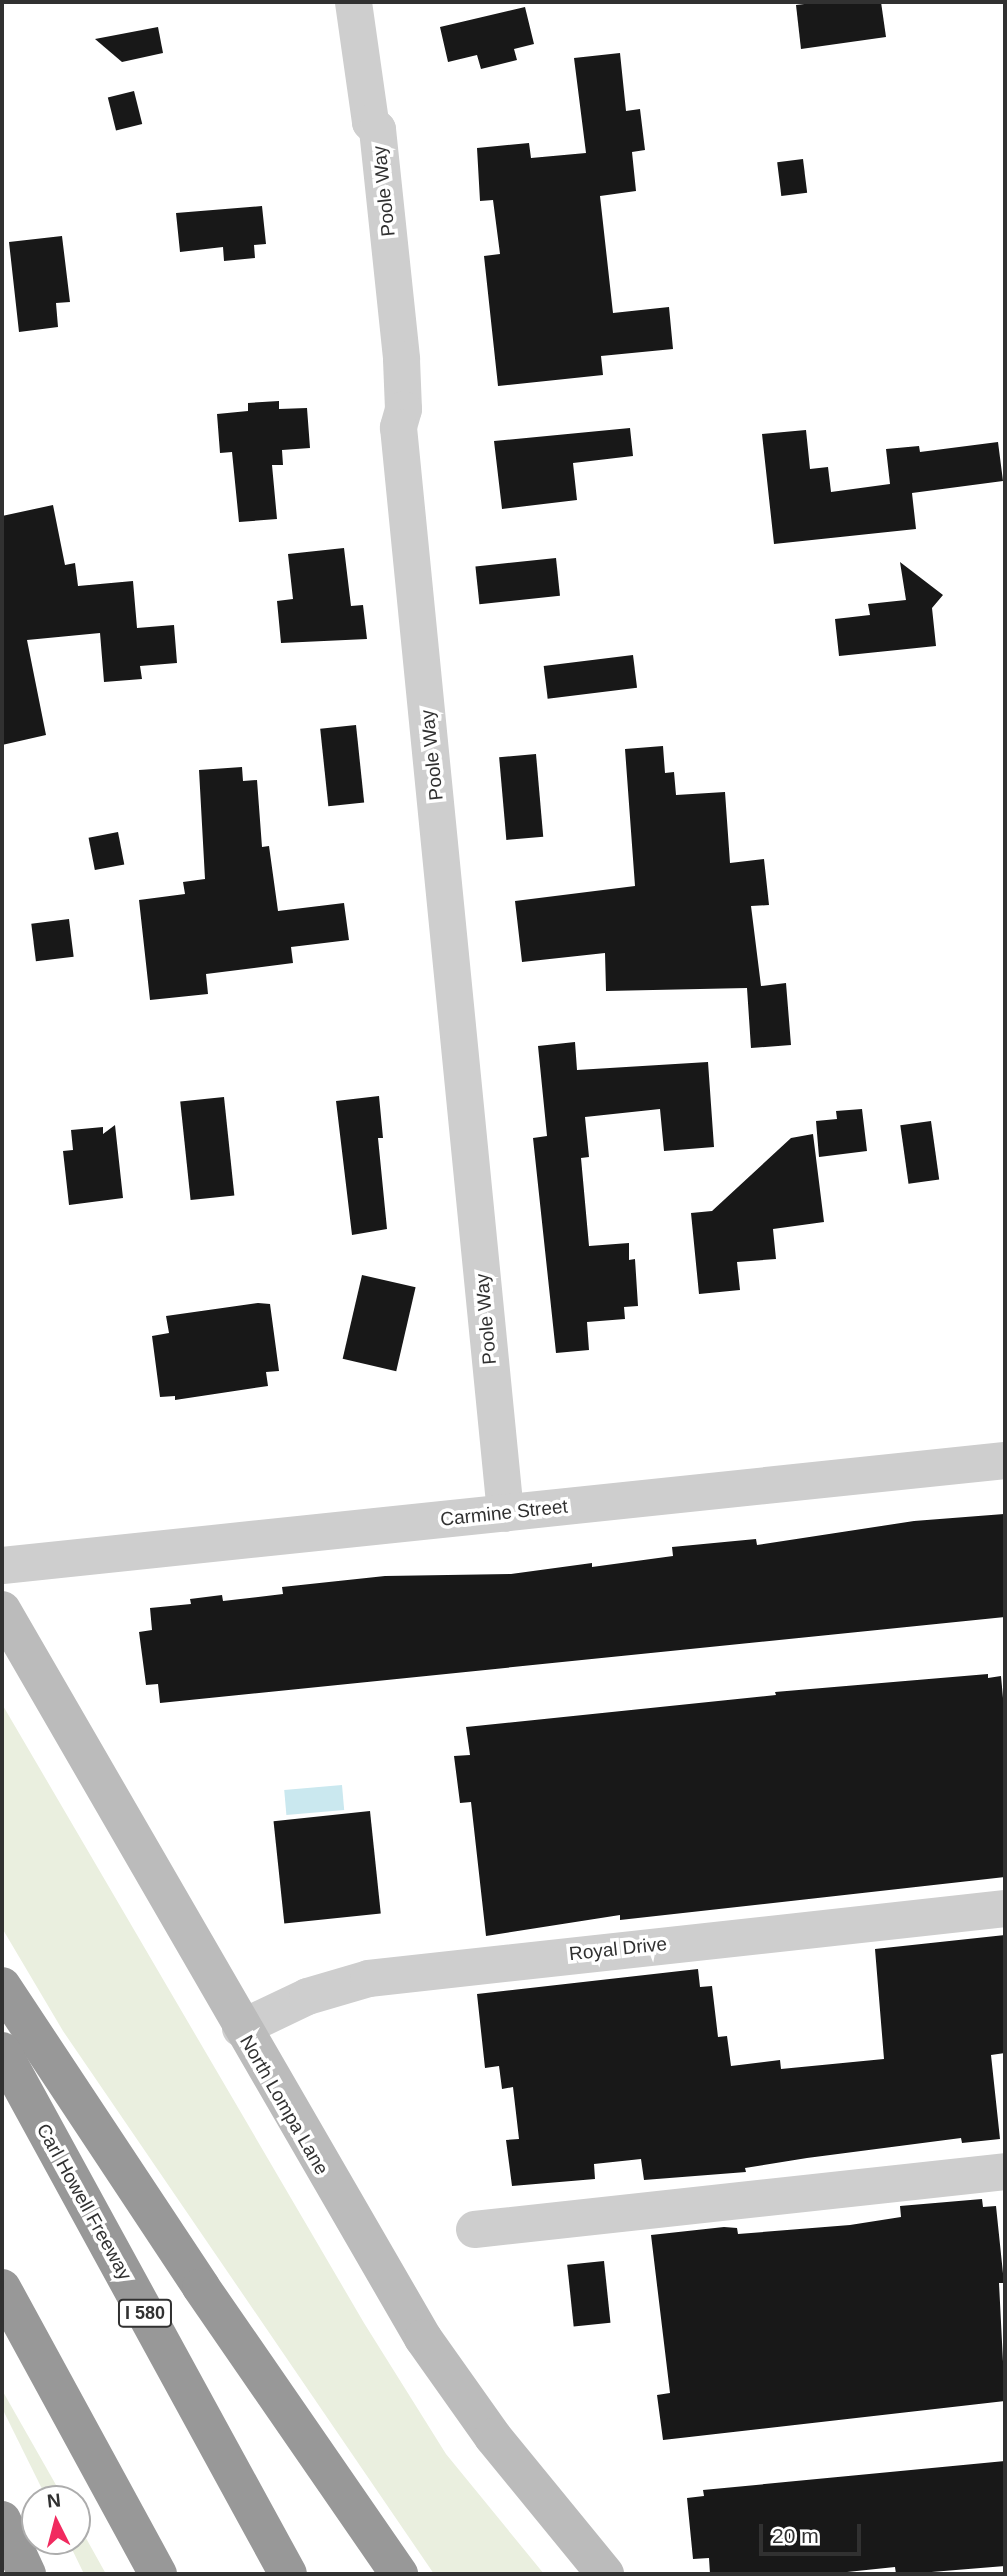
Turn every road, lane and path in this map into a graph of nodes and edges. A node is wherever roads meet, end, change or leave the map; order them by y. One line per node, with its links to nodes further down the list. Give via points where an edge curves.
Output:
1 (353, 2): 3 (street, Poole Way, via 370,122 377,129 400,347 403,409 398,427)
2 (1005, 1460): 3 (street, Carmine Street)
3 (505, 1513): 4 (street, Carmine Street)
4 (2, 1565)
5 (2, 1610): 8 (street, North Lompa Lane)
6 (1005, 1908): 8 (street, Royal Drive, via 368,1978 307,1996)
7 (2, 1986): 17 (highway, via 201,2287)
8 (240, 2028): 18 (street, North Lompa Lane, via 423,2338 500,2447)
9 (2, 2051): 16 (highway, Carl Howell Freeway / I 580)
10 (1005, 2171): 11 (street)
11 (474, 2229)
12 (2, 2288): 15 (highway)
13 (2, 2520): 14 (highway)
14 (27, 2574)
15 (158, 2574)
16 (288, 2574)
17 (400, 2574)
18 (605, 2574)

